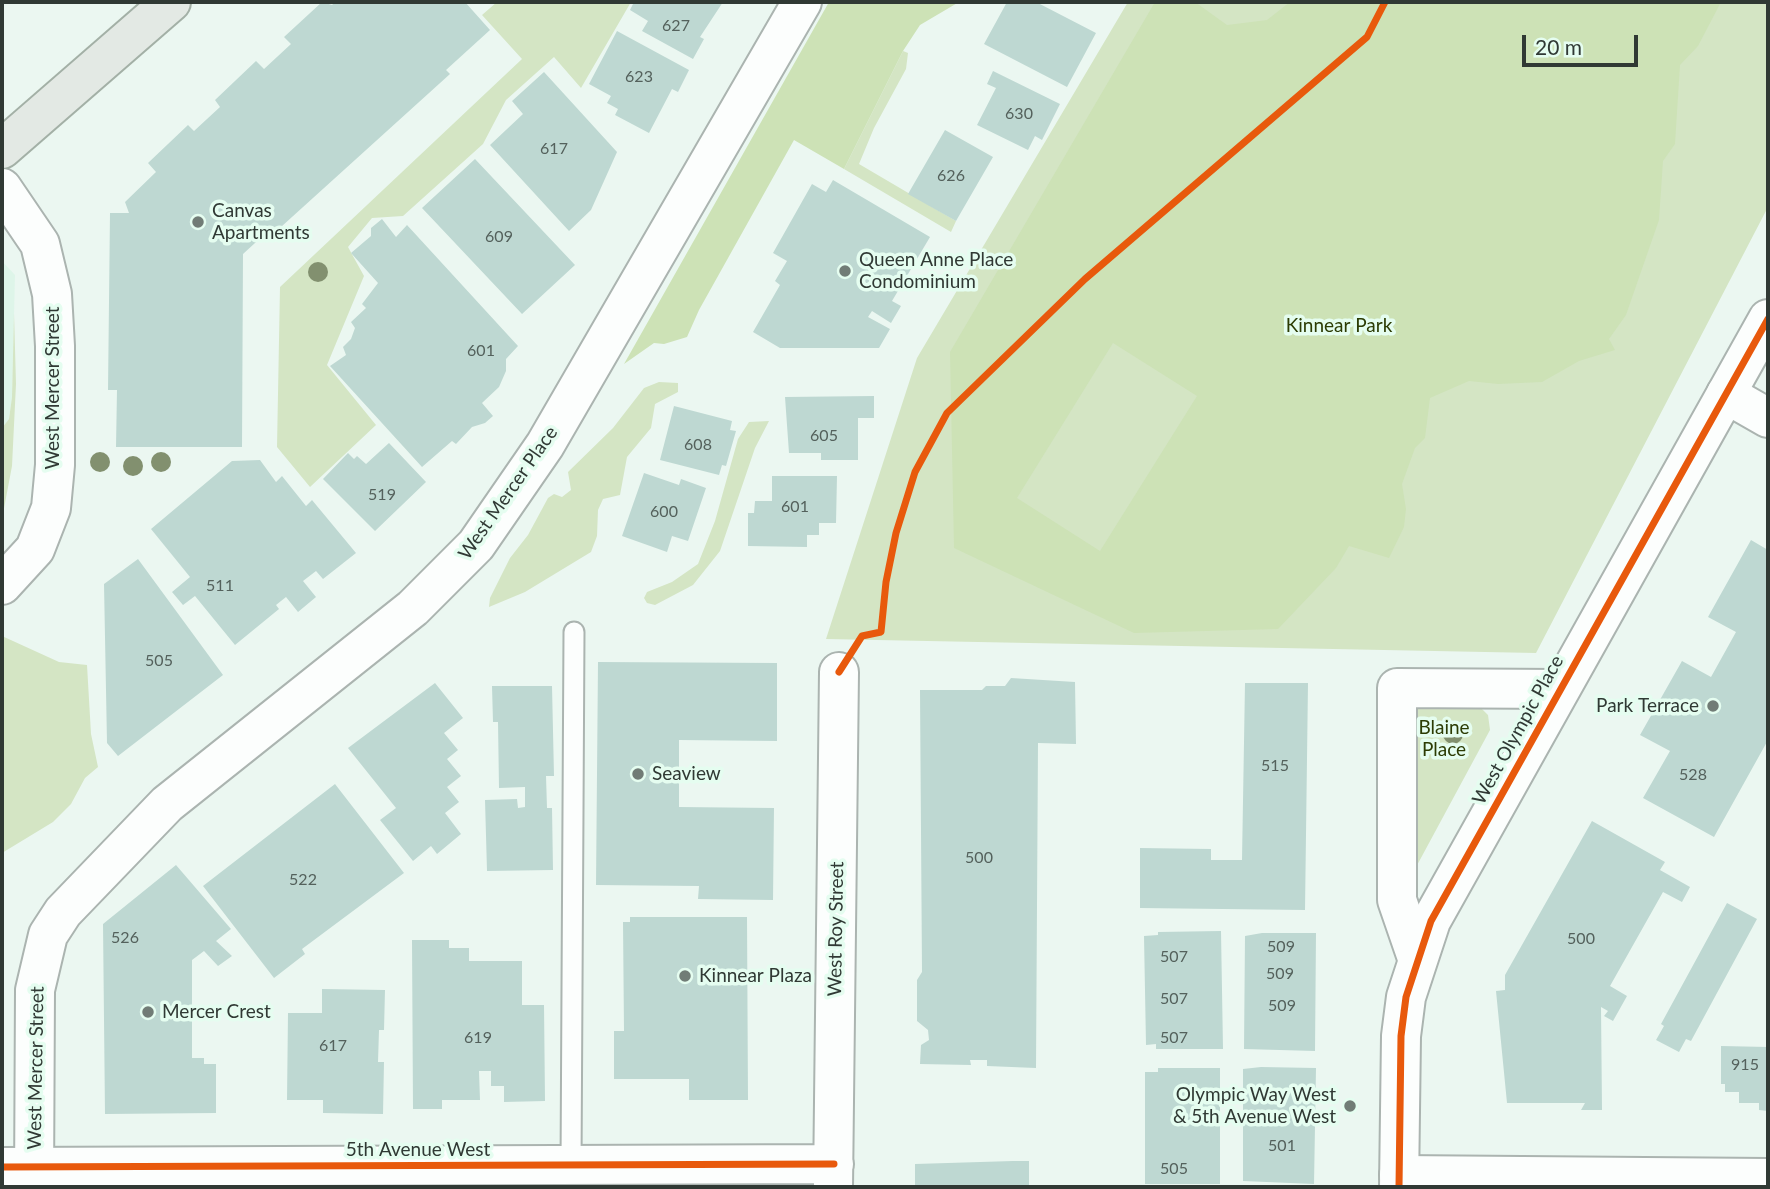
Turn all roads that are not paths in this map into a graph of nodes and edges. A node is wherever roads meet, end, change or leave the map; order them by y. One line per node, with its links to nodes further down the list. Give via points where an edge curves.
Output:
1 (171, 2): 3 (main road)
2 (802, 2): 12 (street, West Mercer Place, via 545,445 476,545 413,608 167,804)
3 (2, 149)
4 (2, 188): 8 (street, West Mercer Street, via 40,244 52,294 55,346 51,508 35,550)
5 (1768, 319): 6 (street, West Olympic Place)
6 (1726, 394): 7 (street); 11 (street, West Olympic Place)
7 (1768, 418)
8 (2, 585)
9 (574, 632): 14 (lane)
10 (839, 672): 17 (street, West Roy Street)
11 (1559, 689): 13 (street, West Olympic Place, via 1443,897); 13 (street, via 1397,688 1397,900)
12 (62, 912): 15 (street, West Mercer Street, via 48,935 35,990)
13 (1416, 958): 19 (street, West Olympic Place, via 1401,1036)
14 (571, 1165): 16 (street, 5th Avenue West); 17 (street, 5th Avenue West)
15 (24, 1174): 16 (street, 5th Avenue West)
16 (298, 1176)
17 (833, 1176)
18 (1768, 1178): 20 (street)
19 (1399, 1181): 20 (street)
20 (1705, 1182)

